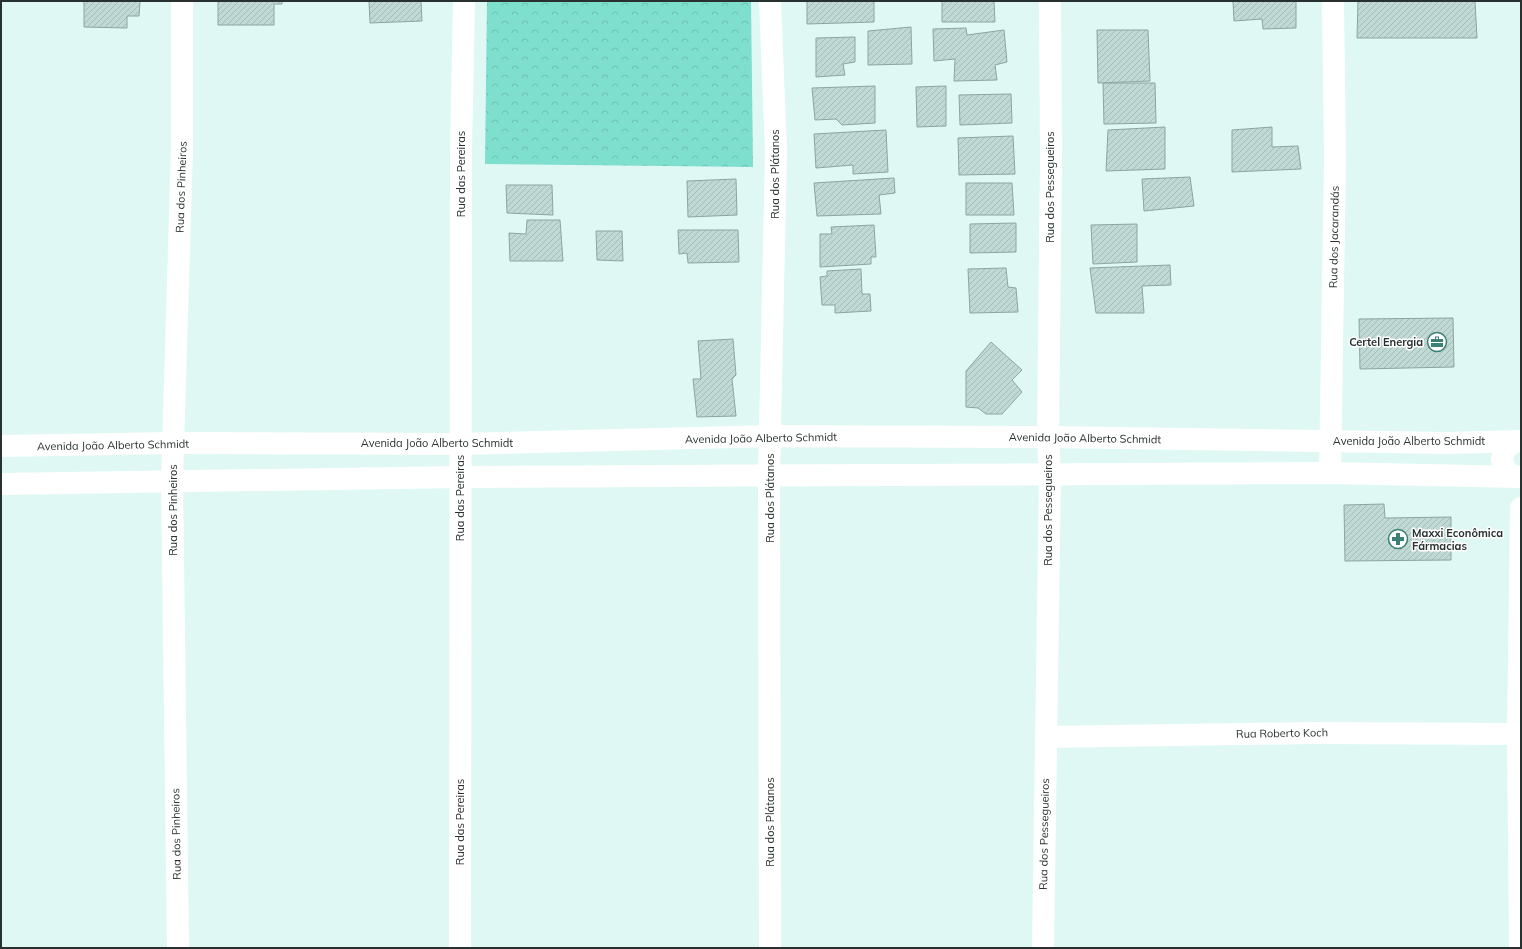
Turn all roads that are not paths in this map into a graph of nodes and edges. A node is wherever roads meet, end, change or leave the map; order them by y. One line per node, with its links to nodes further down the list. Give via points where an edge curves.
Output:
1 (182, 1): 10 (street, Rua dos Pinheiros, via 182,148)
2 (464, 1): 11 (street, Rua das Pereiras)
3 (770, 1): 6 (street, Rua dos Plátanos, via 776,151)
4 (1050, 1): 7 (street, Rua dos Pessegueiros)
5 (1333, 1): 8 (street, Rua dos Jacarandás, via 1335,159)
6 (770, 436): 7 (street, Avenida João Alberto Schmidt); 11 (street, Avenida João Alberto Schmidt); 15 (street, Rua dos Plátanos)
7 (1048, 437): 8 (street, Avenida João Alberto Schmidt); 14 (street, Rua dos Pessegueiros)
8 (1330, 441): 9 (street, Avenida João Alberto Schmidt); 13 (street, Rua dos Jacarandás)
9 (1521, 441): 17 (street, via 1510,444 1502,459 1506,470 1515,477)
10 (173, 443): 11 (street, Avenida João Alberto Schmidt); 12 (street, Avenida João Alberto Schmidt); 18 (street, Rua dos Pinheiros)
11 (460, 444): 16 (street, Rua das Pereiras)
12 (1, 446)
13 (1330, 474): 14 (street); 17 (street)
14 (1050, 475): 15 (street); 22 (street, Rua dos Pessegueiros)
15 (769, 476): 16 (street); 25 (street, Rua dos Plátanos)
16 (461, 477): 18 (street); 24 (street, Rua das Pereiras)
17 (1521, 477)
18 (172, 482): 19 (street); 23 (street, Rua dos Pinheiros)
19 (1, 484)
20 (1521, 508): 21 (street)
21 (1518, 734): 22 (street, Rua Roberto Koch, via 1312,733); 27 (street)
22 (1046, 737): 26 (street, Rua dos Pessegueiros)
23 (178, 948)
24 (460, 948)
25 (770, 948)
26 (1043, 948)
27 (1520, 948)

